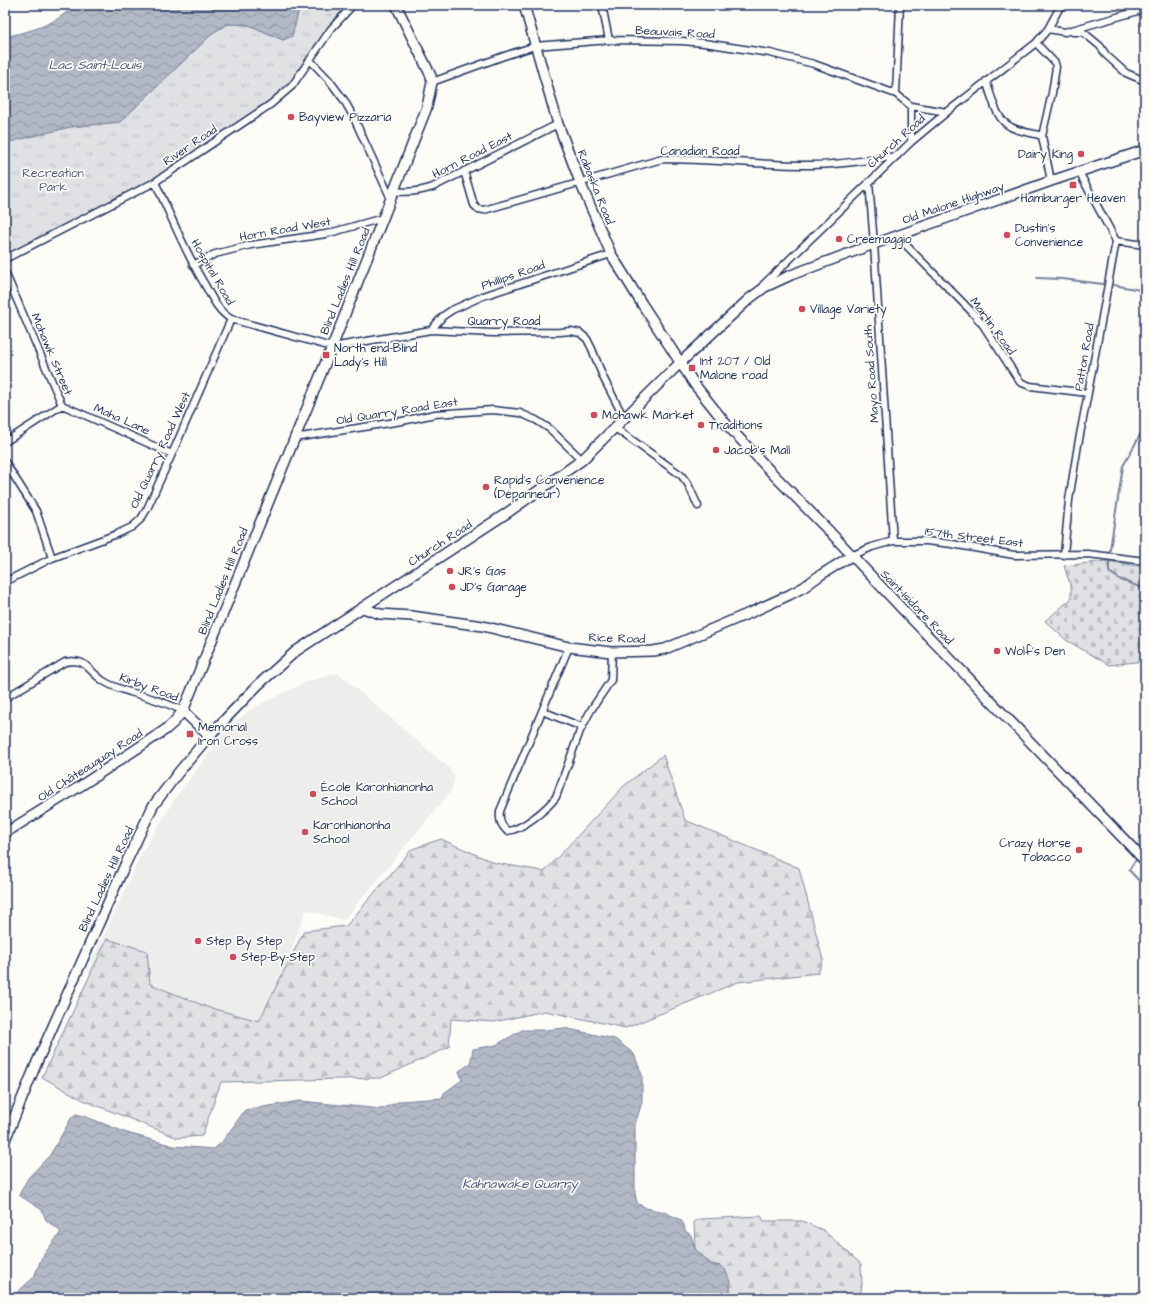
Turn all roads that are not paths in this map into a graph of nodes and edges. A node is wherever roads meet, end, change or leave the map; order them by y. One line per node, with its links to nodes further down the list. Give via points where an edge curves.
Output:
1 (353, 5): 13 (street, River Road, via 331,29)
2 (396, 5): 16 (street)
3 (524, 5): 12 (street, Rabaska Road)
4 (602, 5): 10 (street)
5 (900, 5): 17 (street)
6 (1061, 5): 8 (street, Church Road)
7 (1145, 9): 9 (street)
8 (1048, 29): 9 (street); 11 (street, Church Road)
9 (1065, 32): 15 (street, via 1083,32 1126,73)
10 (609, 40): 12 (street, Beauvais Road); 17 (street, Beauvais Road, via 682,41 770,53 814,64)
11 (1036, 43): 14 (street, Church Road); 21 (street, via 1056,67)
12 (535, 46): 16 (street, Beauvais Road); 20 (street, Rabaska Road)
13 (310, 60): 28 (street, River Road, via 292,86 271,104); 31 (street, via 344,100)
14 (986, 81): 19 (street, Church Road); 21 (street, via 1001,119 1011,127)
15 (1145, 81)
16 (432, 82): 31 (street, Blind Ladies Hill Road, via 427,107)
17 (896, 94): 18 (street, Beauvais Road)
18 (911, 106): 19 (street, Beauvais Road); 22 (street)
19 (947, 112): 22 (street, Church Road)
20 (558, 124): 25 (street, Horn Road East); 29 (street, Rabaska Road)
21 (1042, 136): 27 (street)
22 (911, 142): 24 (street, Church Road)
23 (1145, 150): 26 (street, Old Malone Highway)
24 (897, 156): 29 (street, Canadian Road, via 814,165 662,159); 30 (street, Church Road)
25 (464, 171): 29 (street, Canadian Road, via 474,205 484,210); 31 (street, Horn Road East, via 422,191)
26 (1078, 172): 27 (street, Old Malone Highway); 34 (street)
27 (1051, 181): 33 (street, Old Malone Highway)
28 (155, 182): 38 (street, River Road); 39 (street, Hospital Road)
29 (580, 182): 37 (street, Rabaska Road)
30 (869, 182): 35 (street, Mayo Road South); 41 (street, Church Road)
31 (392, 195): 32 (street, Blind Ladies Hill Road)
32 (383, 218): 39 (street, Horn Road West, via 326,234 251,245 215,254); 44 (street, Blind Ladies Hill Road)
33 (897, 236): 35 (street, Old Malone Highway); 46 (street, Martin Road, via 983,325 1020,382 1030,386)
34 (1116, 241): 36 (street); 46 (street, Patton Road)
35 (874, 244): 41 (street, Old Malone Highway, via 791,275 765,287); 56 (street, Mayo Road South)
36 (1145, 245)
37 (611, 254): 43 (street, Phillips Road, via 483,296 452,310); 45 (street, Rabaska Road)
38 (5, 259)
39 (193, 265): 42 (street, Hospital Road, via 217,307)
40 (5, 272): 47 (street, Mohawk Street)
41 (749, 299): 45 (street, Old Malone Highway)
42 (231, 318): 44 (street, Hospital Road); 52 (street, Old Quarry Road West)
43 (431, 330): 44 (street, Quarry Road); 48 (street, Quarry Road, via 580,333 587,339)
44 (332, 346): 50 (street, Blind Ladies Hill Road)
45 (680, 363): 48 (street, Church Road); 58 (street, Saint-Isidore Road, via 727,425)
46 (1088, 393): 57 (street, Patton Road, via 1069,500)
47 (62, 405): 51 (street, Mohawk Street); 52 (street, Maha Lane)
48 (624, 418): 49 (street, Church Road)
49 (615, 428): 53 (street, Church Road); 55 (street, via 681,475)
50 (294, 438): 53 (street, Old Quarry Road East, via 435,414 493,410 520,413 536,420 550,429); 66 (street, Blind Ladies Hill Road)
51 (5, 442)
52 (172, 454): 59 (street, Old Quarry Road West, via 147,509 132,527)
53 (582, 460): 62 (street, Church Road)
54 (5, 462): 59 (street, via 36,511)
55 (698, 506)
56 (892, 541): 57 (street, 157th Street East, via 933,542 1014,555); 58 (street, 157th Street East)
57 (1064, 555): 60 (street, 157th Street East, via 1088,554)
58 (851, 556): 64 (street, Rice Road, via 789,595 665,649); 71 (street, Saint-Isidore Road)
59 (52, 558): 61 (street, Old Quarry Road West)
60 (1145, 561)
61 (5, 582)
62 (363, 608): 63 (street, Rice Road, via 380,614 483,626); 69 (street, Church Road, via 296,651 258,685)
63 (569, 647): 64 (street, Rice Road); 67 (street)
64 (612, 652): 68 (street, via 611,680)
65 (5, 698): 66 (street, Kirby Road, via 65,662 76,660 114,687)
66 (183, 711): 69 (street); 70 (street, Old Châteauguay Road, via 165,730)
67 (542, 711): 68 (street); 68 (street, via 500,812 499,819 507,832 514,831 542,812 556,798)
68 (582, 727)
69 (210, 736): 72 (street, Blind Ladies Hill Road, via 153,806 37,1062)
70 (5, 833)
71 (1145, 861)
72 (5, 1140)

